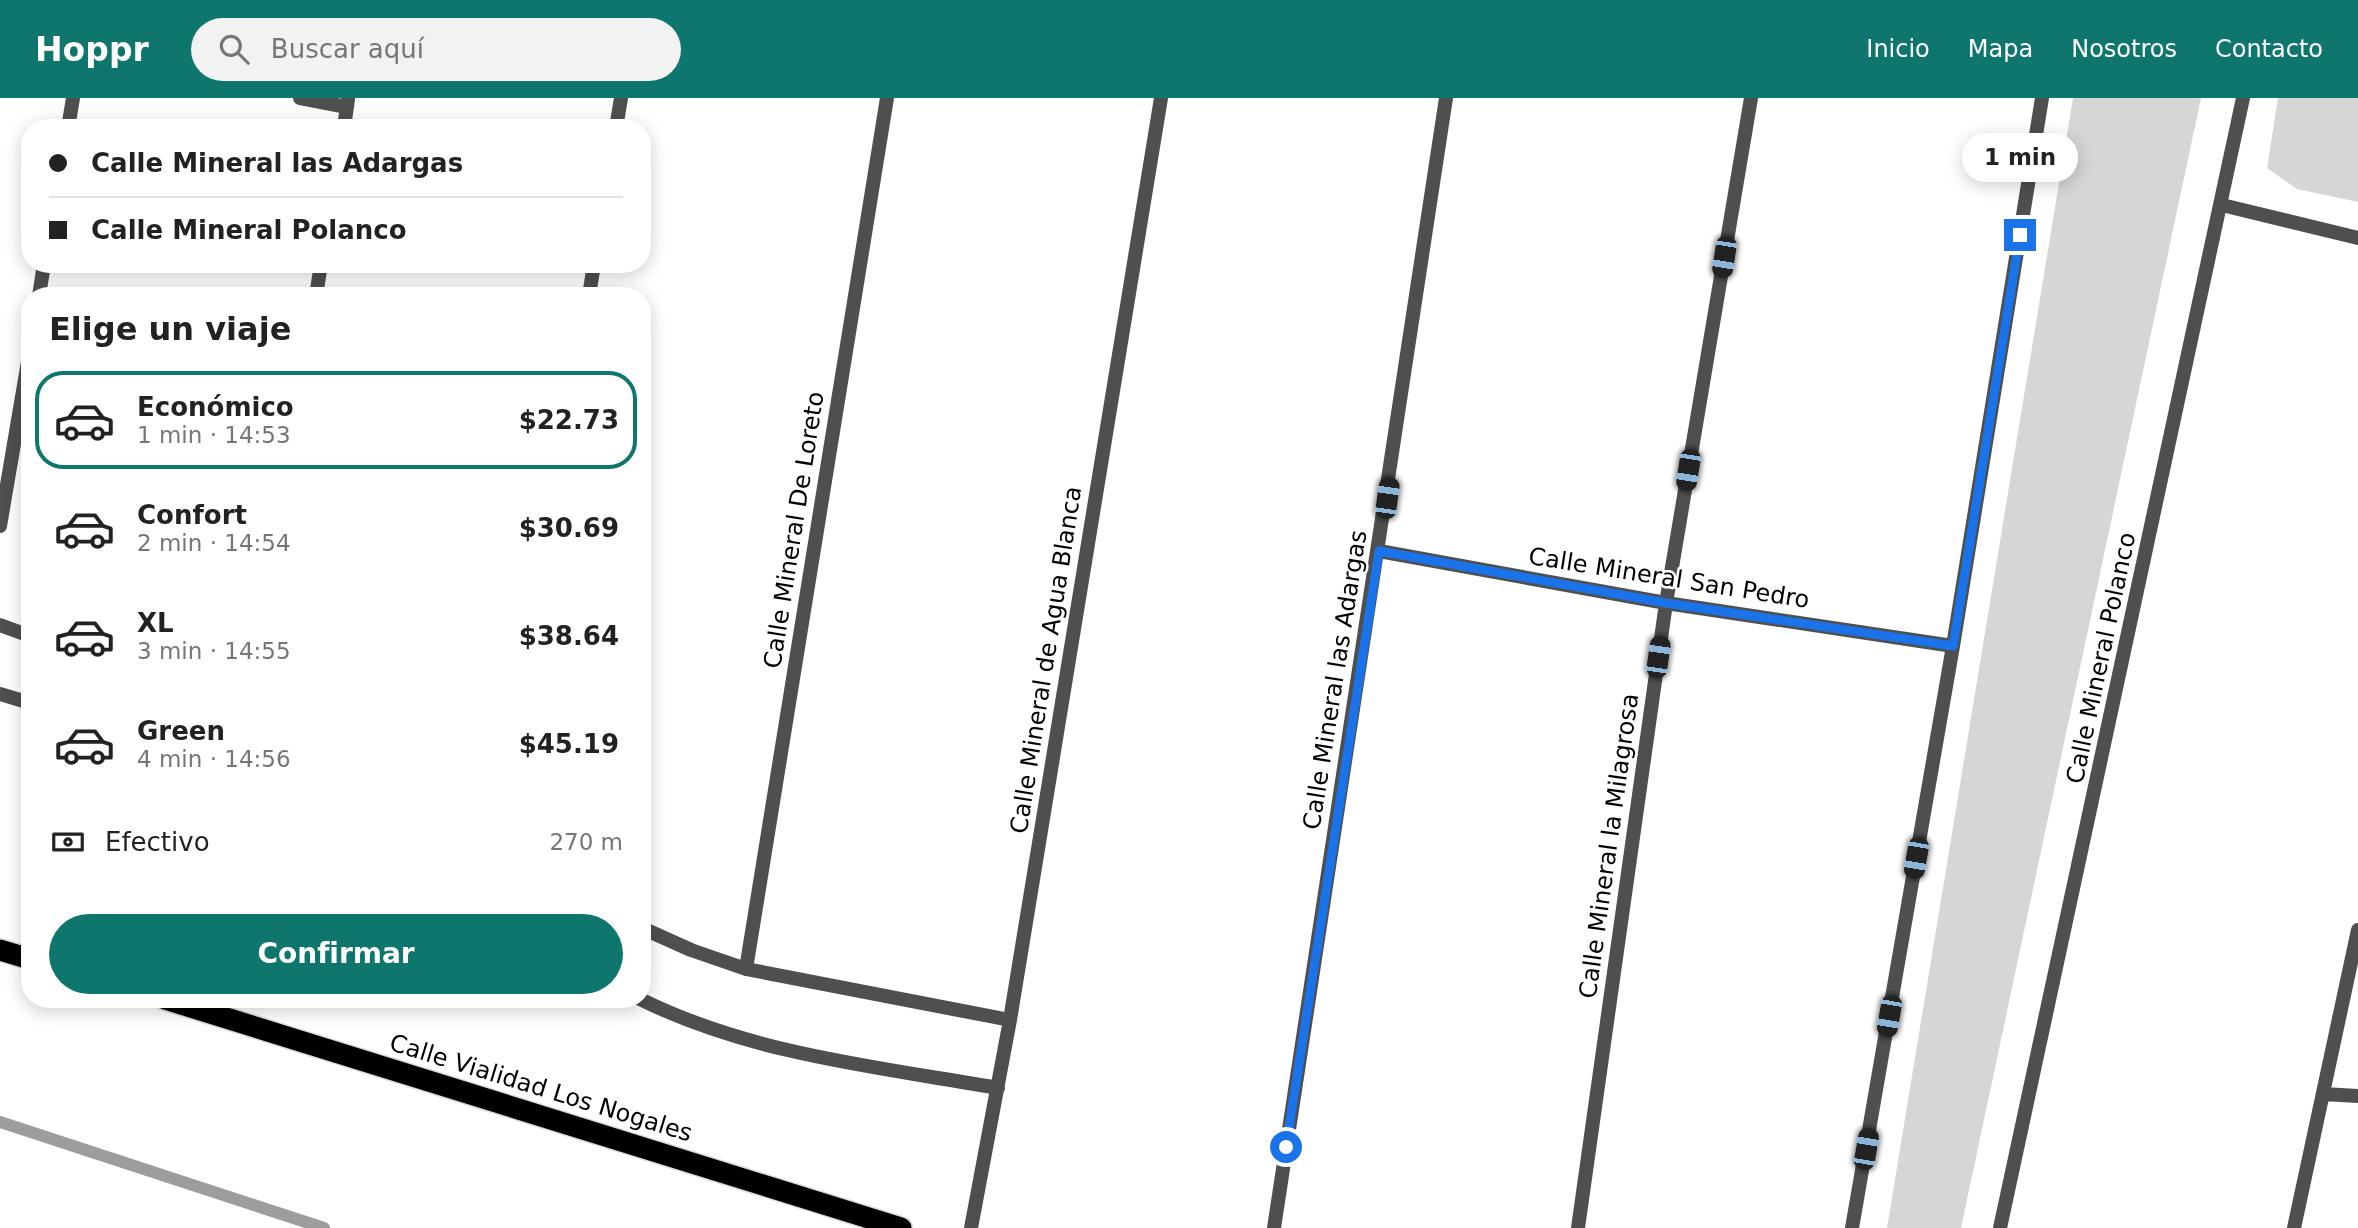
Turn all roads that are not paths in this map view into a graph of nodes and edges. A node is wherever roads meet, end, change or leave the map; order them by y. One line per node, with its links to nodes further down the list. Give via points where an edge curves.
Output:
1 (73, 98): 11 (street)
2 (300, 98): 10 (street)
3 (621, 98): 12 (street)
4 (887, 98): 28 (street, Calle Mineral De Loreto)
5 (1161, 98): 31 (street, Calle Mineral de Agua Blanca)
6 (1446, 98): 17 (street, Calle Mineral las Adargas)
7 (1751, 98): 18 (street, Calle Mineral la Milagrosa)
8 (2042, 98): 21 (street)
9 (2243, 98): 13 (street, Calle Mineral Polanco)
10 (348, 102)
11 (70, 119)
12 (618, 119)
13 (2222, 205): 14 (street); 40 (street, Calle Mineral Polanco)
14 (2358, 238)
15 (21, 404): 16 (street)
16 (0, 526)
17 (1379, 551): 18 (street, Calle Mineral San Pedro); 37 (street, Calle Mineral las Adargas)
18 (1666, 603): 21 (street, Calle Mineral San Pedro); 38 (street, Calle Mineral la Milagrosa)
19 (0, 625): 20 (street)
20 (21, 633)
21 (1953, 646): 39 (street)
22 (0, 694): 23 (street)
23 (21, 700)
24 (2358, 930): 33 (street)
25 (651, 932): 28 (street)
26 (0, 950): 27 (highway)
27 (21, 956)
28 (746, 969): 31 (street)
29 (651, 1004): 32 (street, via 746,1041)
30 (206, 1008): 35 (highway, Calle Vialidad Los Nogales)
31 (1010, 1020): 32 (street, Calle Mineral de Agua Blanca)
32 (998, 1088): 36 (street, Calle Mineral de Agua Blanca)
33 (2323, 1094): 34 (street); 41 (street)
34 (2358, 1096)
35 (901, 1228)
36 (971, 1228)
37 (1274, 1228)
38 (1578, 1228)
39 (1852, 1228)
40 (2000, 1228)
41 (2294, 1228)

